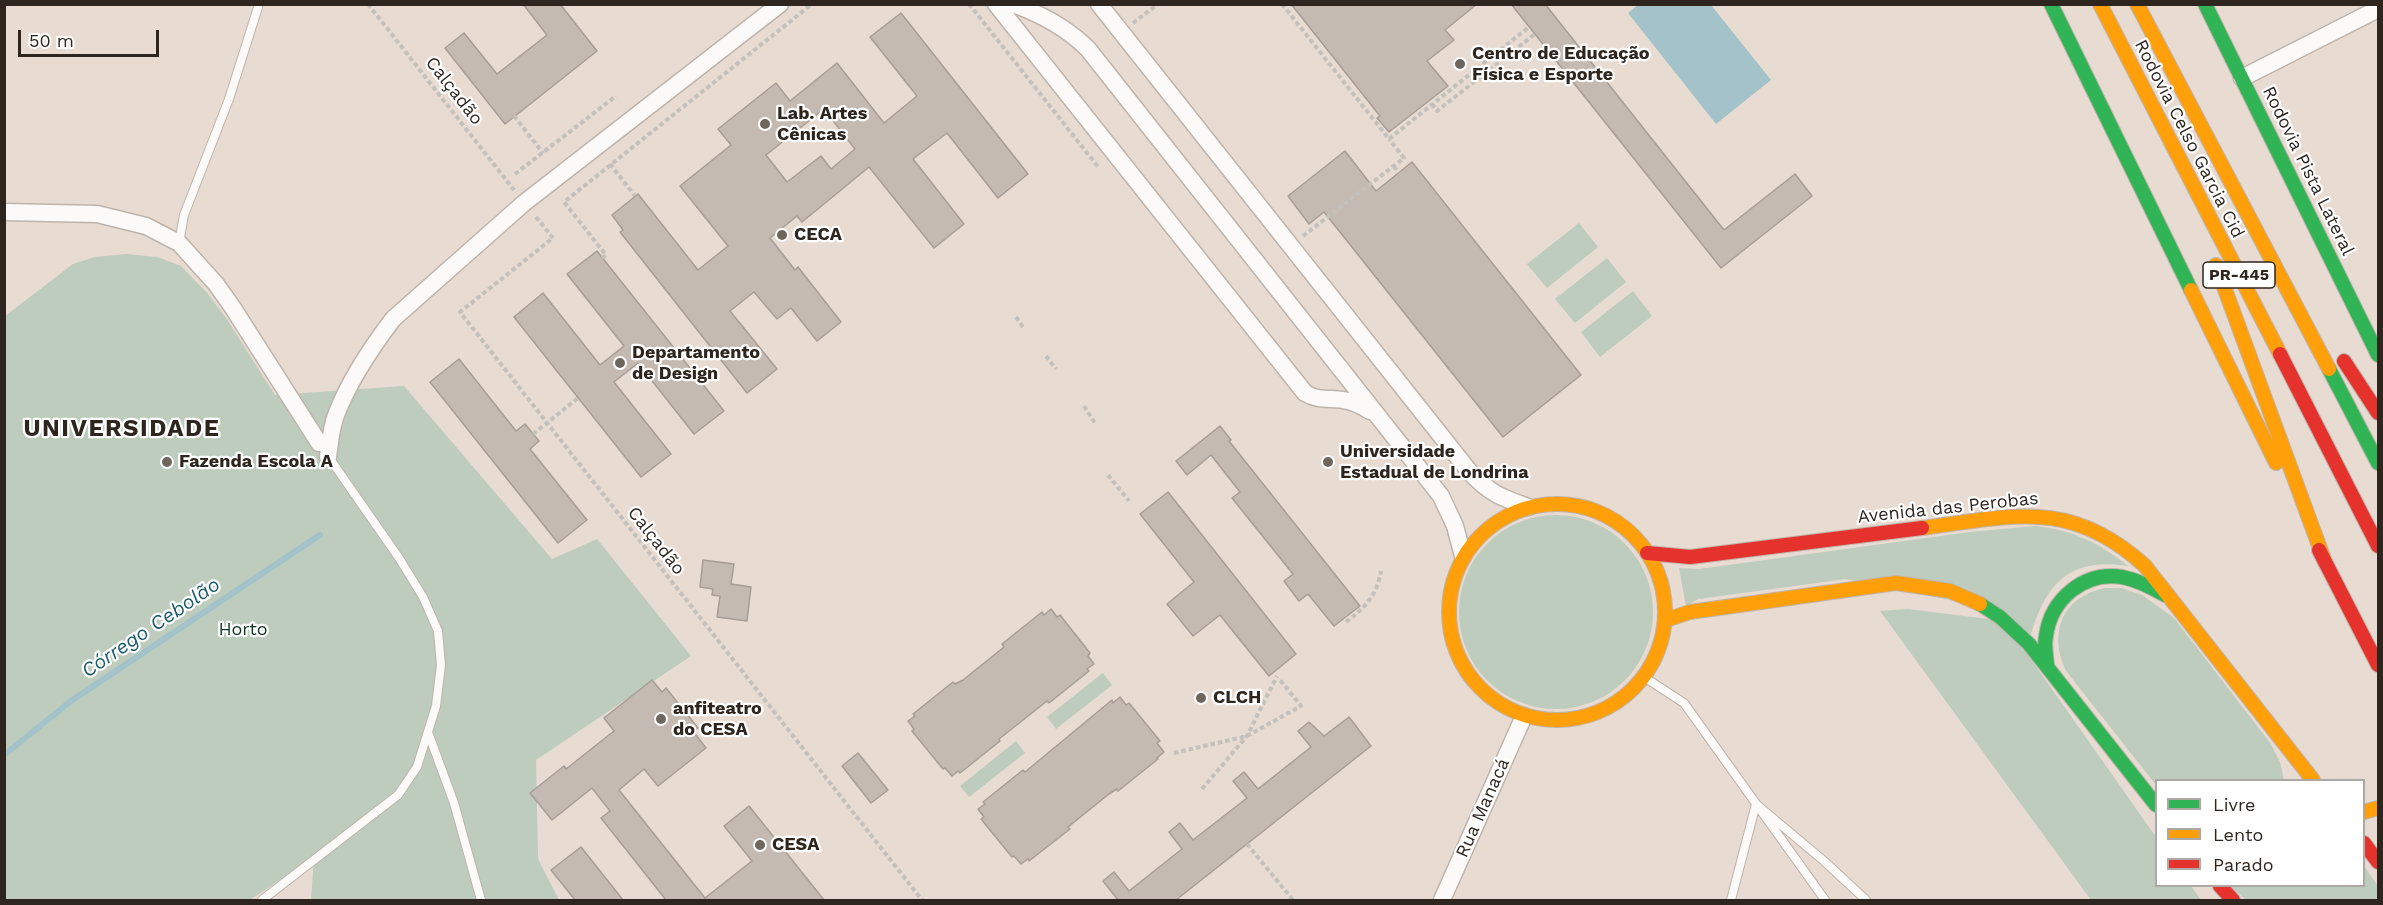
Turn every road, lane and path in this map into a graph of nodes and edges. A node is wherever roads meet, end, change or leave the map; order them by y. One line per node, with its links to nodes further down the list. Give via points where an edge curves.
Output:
1 (258, 4): 37 (lane, via 230,99)
2 (368, 4): 32 (path, Calçadão)
3 (780, 4): 52 (street, via 524,203 393,319 343,400)
4 (812, 4): 27 (path)
5 (969, 4): 29 (path)
6 (996, 4): 19 (street)
7 (1100, 4): 56 (street, via 1469,471 1498,497)
8 (1158, 4): 16 (path)
9 (1282, 4): 24 (path)
10 (2051, 4): 60 (main road, PR-445)
11 (2100, 4): 25 (main road, Rodovia Celso Garcia Cid / PR-445)
12 (2137, 4): 36 (main road, Rodovia Celso Garcia Cid / PR-445)
13 (2205, 4): 20 (main road, Rodovia Pista Lateral)
14 (1024, 6): 19 (street); 48 (street, via 1062,27 1088,49)
15 (2379, 9): 20 (street)
16 (1127, 24)
17 (1529, 27): 22 (path)
18 (1535, 34): 22 (path, via 1437,111)
19 (1026, 42): 48 (street, via 1305,393 1314,398 1358,404)
20 (2242, 78): 42 (main road, Rodovia Pista Lateral)
21 (616, 96): 26 (path)
22 (1432, 104): 24 (path)
23 (514, 116): 26 (path)
24 (1389, 139): 28 (path, via 1404,158)
25 (2170, 141): 57 (main road, Rodovia Celso Garcia Cid / PR-445); 60 (main road)
26 (543, 153): 31 (path)
27 (610, 164): 33 (path); 39 (path, via 564,202 606,255)
28 (1394, 166): 30 (path); 38 (path)
29 (1099, 168)
30 (1398, 173)
31 (515, 174)
32 (518, 195)
33 (635, 196)
34 (4, 212): 37 (street, via 98,214 146,226)
35 (536, 217): 49 (path, Calçadão, via 553,238 460,312)
36 (2252, 221): 47 (main road); 53 (main road, Rodovia Celso Garcia Cid / PR-445)
37 (174, 239): 52 (street, via 216,284)
38 (1298, 240)
39 (602, 258)
40 (1016, 317): 41 (path)
41 (1023, 327)
42 (2379, 355)
43 (1046, 356): 44 (path)
44 (1056, 369)
45 (578, 398): 49 (path)
46 (1084, 405): 50 (path)
47 (2379, 413)
48 (1377, 416): 59 (street, via 1441,496)
49 (547, 423): 51 (path); 83 (path, Calçadão)
50 (1095, 423)
51 (533, 434)
52 (324, 450): 69 (lane, via 399,558 438,631 441,665)
53 (2379, 463)
54 (1108, 475): 55 (path)
55 (1129, 501)
56 (1528, 507): 58 (main road, via 1558,503 1588,508 1616,521); 59 (main road, via 1500,519)
57 (2379, 546)
58 (1647, 553): 62 (main road, Avenida das Perobas, via 1690,557 2044,514 2093,528 2115,540 2145,566); 63 (main road, via 1665,600)
59 (1463, 556): 68 (main road, via 1448,606 1452,641 1467,674 1492,699)
60 (2325, 562): 66 (main road, PR-445)
61 (1381, 572): 64 (path, via 1378,588 1362,610)
62 (2174, 602): 65 (main road, via 2128,579 2095,578 2080,583 2055,603 2048,618 2043,647); 72 (main road, Avenida das Perobas)
63 (1666, 620): 65 (main road, via 1690,612 1912,584 1948,591 1985,607 2025,639); 67 (main road, via 1654,662)
64 (1346, 622)
65 (2047, 664): 76 (main road)
66 (2379, 665)
67 (1644, 676): 68 (main road, via 1613,706 1584,718 1554,721); 77 (lane, via 1684,703)
68 (1524, 716): 85 (street, Rua Manacá)
69 (429, 734): 81 (lane, via 417,767 398,795); 82 (lane, via 454,803)
70 (1247, 736): 70 (path, via 1278,678 1301,706); 71 (path); 75 (path)
71 (1174, 753)
72 (2293, 755): 73 (main road); 74 (main road, Avenida das Perobas)
73 (2297, 779)
74 (2312, 779)
75 (1202, 789)
76 (2155, 802)
77 (1756, 804): 86 (lane); 87 (lane); 88 (lane)
78 (1247, 844): 84 (path)
79 (2365, 844): 80 (main road)
80 (2379, 862)
81 (262, 900)
82 (481, 900)
83 (922, 900)
84 (1293, 900)
85 (1442, 900)
86 (1731, 900)
87 (1825, 900)
88 (1866, 900)

